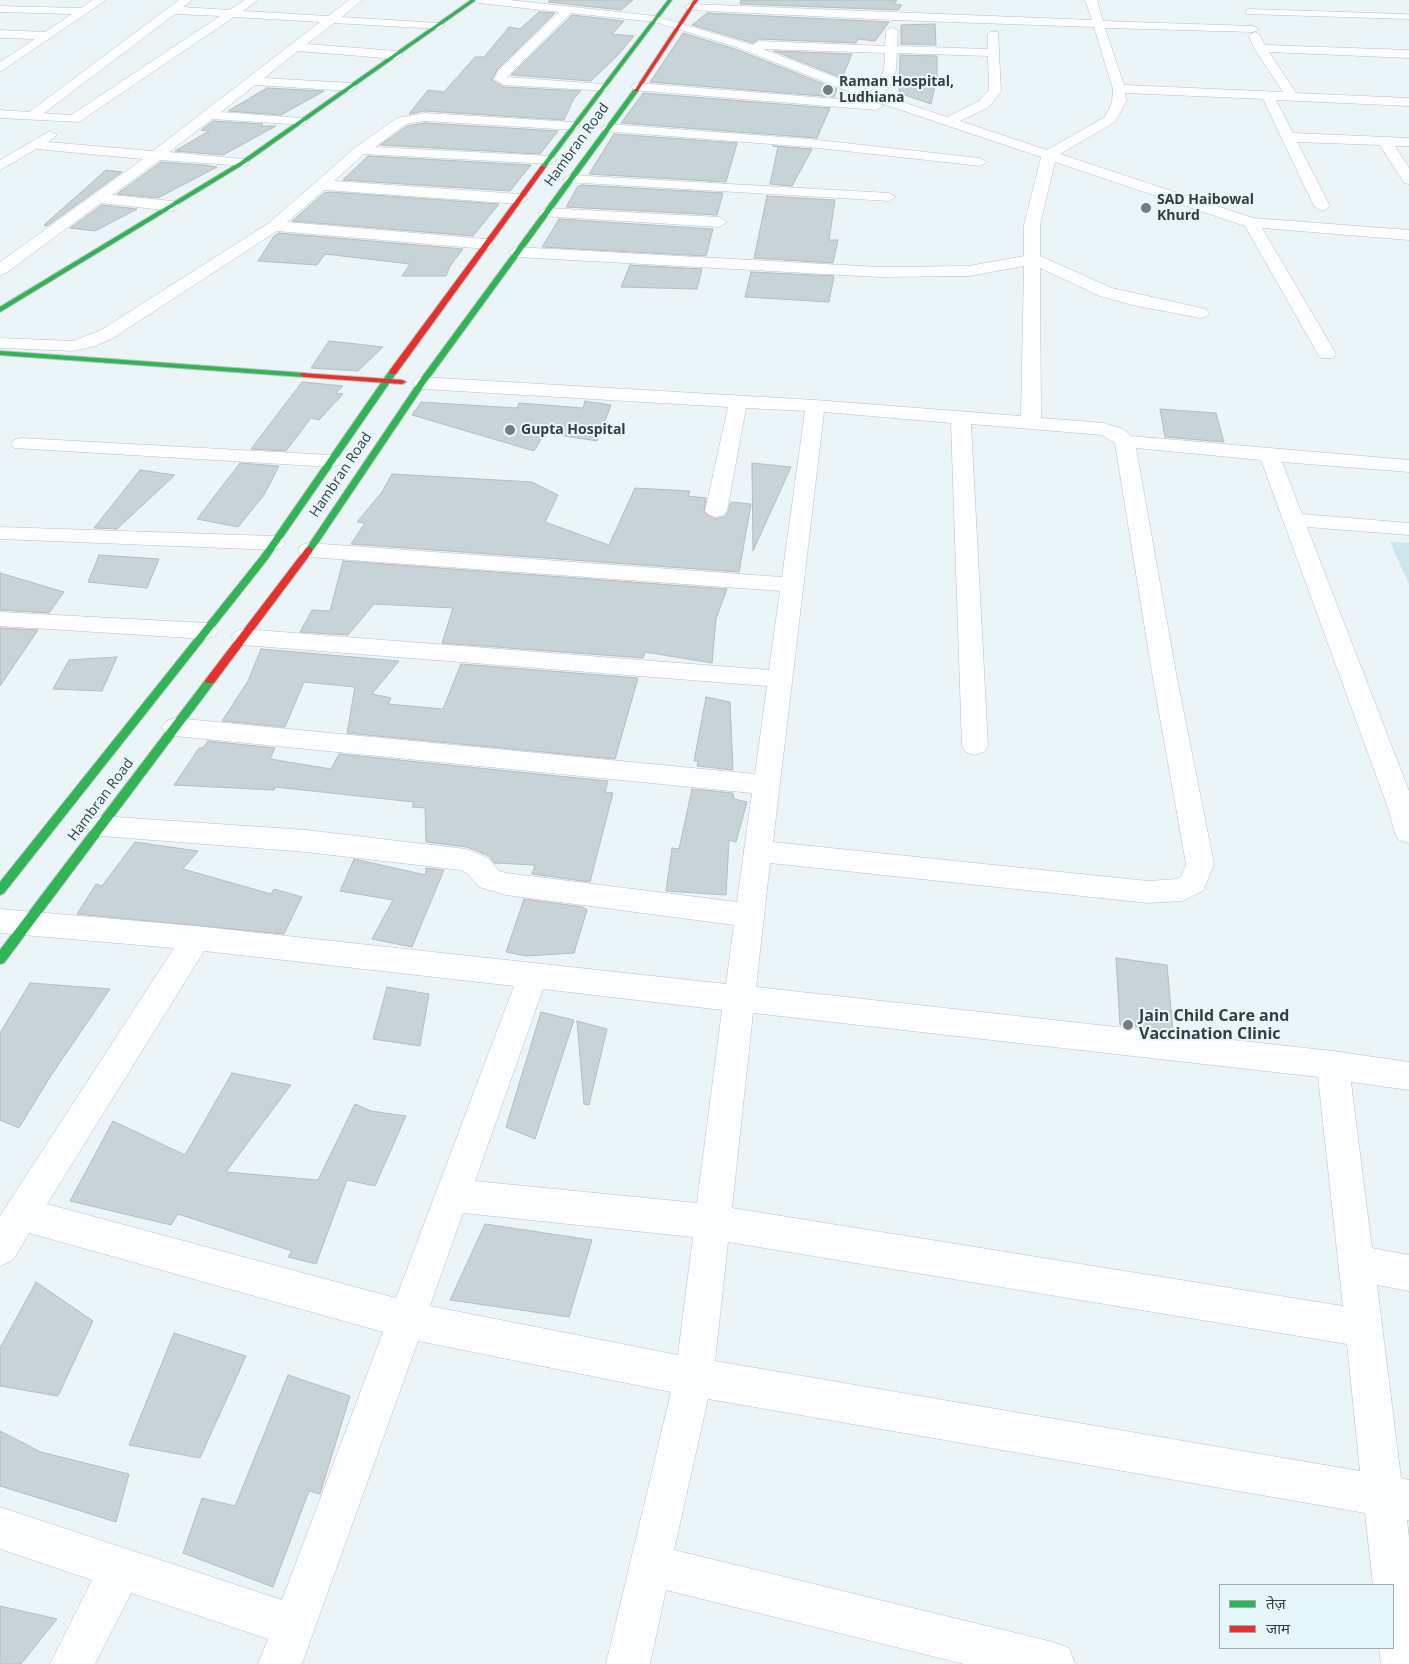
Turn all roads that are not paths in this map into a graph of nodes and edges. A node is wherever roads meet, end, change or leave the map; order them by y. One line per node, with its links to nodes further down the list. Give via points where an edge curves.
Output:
1 (100, 0): 16 (street)
2 (186, 0): 15 (street)
3 (252, 0): 18 (street)
4 (356, 0): 21 (street)
5 (474, 0): 26 (main road)
6 (479, 0): 10 (street)
7 (670, 0): 22 (main road, Hambran Road)
8 (785, 0): 17 (street)
9 (1091, 0): 24 (street)
10 (492, 1): 14 (street)
11 (693, 4): 17 (street, via 755,15); 25 (main road, Hambran Road)
12 (1248, 6): 20 (street); 27 (street)
13 (0, 9): 16 (street)
14 (569, 9): 22 (street); 42 (street, via 500,79)
15 (173, 10): 18 (street); 51 (street)
16 (83, 11): 29 (street)
17 (781, 12): 19 (street)
18 (235, 13): 21 (street); 52 (street)
19 (892, 17): 23 (street); 32 (street)
20 (1405, 17)
21 (331, 19): 26 (street); 31 (street)
22 (655, 19): 25 (street); 42 (main road, Hambran Road)
23 (992, 21): 24 (street); 34 (street)
24 (1099, 24): 27 (street); 43 (street)
25 (680, 25): 30 (street); 41 (main road, Hambran Road)
26 (439, 26): 36 (main road)
27 (1253, 29): 33 (street)
28 (0, 34): 29 (street)
29 (47, 36): 37 (street)
30 (737, 40): 32 (street); 44 (street)
31 (296, 48): 36 (street); 39 (street)
32 (892, 48): 34 (street); 44 (street, via 888,80)
33 (1260, 48): 35 (street); 46 (street)
34 (995, 53): 53 (street, via 995,91 984,104)
35 (1409, 54)
36 (397, 55): 40 (main road)
37 (6, 60): 38 (street)
38 (0, 68)
39 (253, 81): 40 (street); 50 (street)
40 (351, 87): 54 (main road)
41 (638, 87): 48 (street); 56 (main road, Hambran Road)
42 (603, 88): 55 (main road, Hambran Road)
43 (1119, 89): 45 (street); 62 (street, via 1119,102 1110,119)
44 (873, 96): 48 (street)
45 (1268, 96): 46 (street); 57 (street)
46 (1292, 97): 47 (street)
47 (1409, 102)
48 (916, 110): 53 (street)
49 (0, 114): 51 (street)
50 (209, 115): 54 (street); 63 (street)
51 (32, 116): 52 (street)
52 (74, 119): 60 (street)
53 (949, 120): 62 (street)
54 (300, 122): 65 (main road)
55 (573, 126): 61 (street, via 412,118 392,127); 64 (main road, Hambran Road)
56 (608, 128): 66 (street, via 809,143); 68 (main road, Hambran Road)
57 (1288, 137): 58 (street); 75 (street)
58 (1385, 141): 59 (street); 69 (street)
59 (1409, 142)
60 (34, 146): 63 (street); 67 (street)
61 (361, 150): 64 (street); 70 (street)
62 (1049, 155): 78 (street); 85 (street, via 1032,225)
63 (156, 156): 65 (street); 72 (street)
64 (550, 160): 73 (main road, Hambran Road)
65 (242, 162): 74 (main road)
66 (980, 162)
67 (0, 166)
68 (570, 179): 71 (street); 76 (main road, Hambran Road)
69 (1409, 180)
70 (321, 185): 73 (street); 79 (street)
71 (889, 197)
72 (97, 198): 74 (street); 83 (street)
73 (520, 199): 81 (main road, Hambran Road)
74 (172, 206): 87 (main road)
75 (1322, 206)
76 (546, 213): 77 (street); 84 (main road, Hambran Road)
77 (719, 222)
78 (1251, 223): 80 (street); 92 (street)
79 (274, 226): 81 (street); 90 (street, via 107,334)
80 (1409, 235)
81 (486, 244): 93 (main road, Hambran Road)
82 (10, 247): 83 (street)
83 (29, 249): 86 (street)
84 (516, 252): 85 (street, via 934,273 969,271); 94 (main road, Hambran Road)
85 (1033, 259): 88 (street, via 1106,292); 98 (street)
86 (0, 270)
87 (0, 310)
88 (1200, 313)
89 (0, 343): 90 (street)
90 (63, 352): 91 (main road); 93 (main road)
91 (0, 353)
92 (1327, 354)
93 (387, 380): 94 (main road); 102 (main road, Hambran Road)
94 (422, 383): 95 (street); 109 (main road, Hambran Road)
95 (738, 402): 96 (street); 104 (street)
96 (815, 406): 97 (street); 110 (street)
97 (961, 418): 98 (street); 116 (street)
98 (1031, 423): 99 (street, via 1104,429)
99 (1125, 441): 101 (street); 120 (street, via 1200,864 1193,883 1182,890 1148,892)
100 (20, 444): 102 (street)
101 (1269, 455): 103 (street); 105 (street)
102 (331, 461): 108 (main road, Hambran Road)
103 (1409, 466)
104 (716, 511)
105 (1293, 520): 106 (street); 118 (street)
106 (1409, 529)
107 (0, 533): 108 (street)
108 (274, 543): 112 (main road, Hambran Road)
109 (309, 550): 110 (street); 113 (main road, Hambran Road)
110 (792, 585): 114 (street)
111 (0, 618): 112 (street)
112 (206, 631): 121 (main road, Hambran Road)
113 (243, 637): 114 (street); 115 (main road, Hambran Road)
114 (780, 679): 117 (street)
115 (175, 727): 117 (street); 119 (main road, Hambran Road)
116 (975, 746)
117 (766, 786): 120 (street)
118 (1407, 816)
119 (100, 826): 122 (street, via 306,841 466,860 478,866 489,879 506,884); 123 (main road, Hambran Road)
120 (758, 851): 122 (street)
121 (0, 890)
122 (750, 916): 127 (street)
123 (13, 922): 124 (street); 125 (main road, Hambran Road)
124 (196, 938): 126 (street); 131 (street)
125 (0, 959)
126 (533, 976): 127 (street); 130 (street)
127 (739, 999): 128 (street); 132 (street)
128 (1333, 1065): 129 (street); 134 (street)
129 (1409, 1076)
130 (453, 1195): 132 (street); 136 (street)
131 (22, 1214): 133 (street); 136 (street)
132 (712, 1222): 137 (street); 138 (street)
133 (0, 1248)
134 (1356, 1263): 135 (street); 137 (street)
135 (1409, 1273)
136 (407, 1320): 138 (street); 143 (street)
137 (1364, 1328): 139 (street)
138 (694, 1377): 139 (street); 141 (street)
139 (1396, 1497): 148 (street)
140 (0, 1528): 142 (street)
141 (650, 1565): 146 (street); 147 (street)
142 (120, 1569): 143 (street); 144 (street)
143 (294, 1626): 145 (street)
144 (72, 1664)
145 (280, 1664)
146 (628, 1664)
147 (1053, 1664)
148 (1403, 1664)

